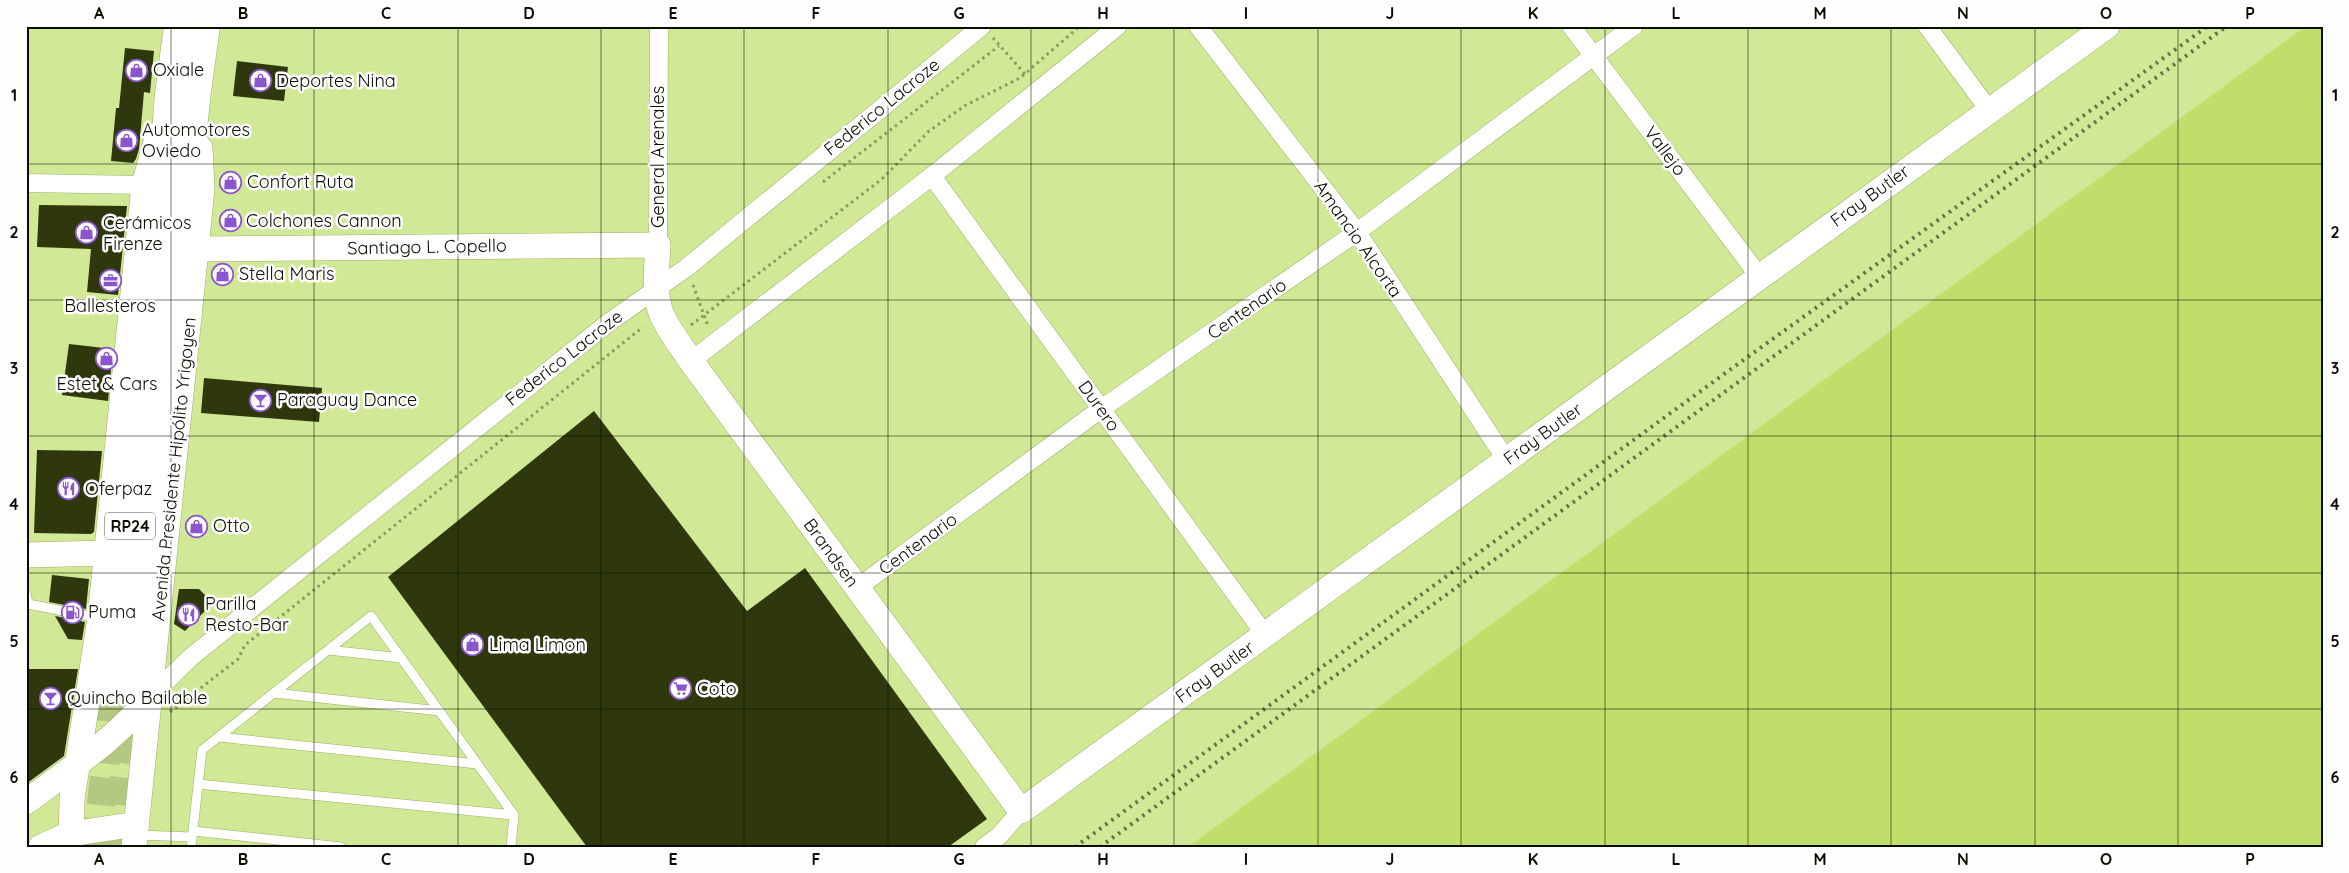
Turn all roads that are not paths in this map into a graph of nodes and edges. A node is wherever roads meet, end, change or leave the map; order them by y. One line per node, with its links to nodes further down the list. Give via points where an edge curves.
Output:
1 (178, 26): 13 (main road, Avenida Presidente Hipólito Yrigoyen / RP24)
2 (206, 26): 12 (main road, Avenida Presidente Hipólito Yrigoyen / RP24)
3 (660, 26): 19 (street, General Arenales)
4 (1118, 26): 15 (street)
5 (1198, 26): 18 (street, Amancio Alcorta)
6 (1571, 26): 11 (street, Vallejo)
7 (1634, 26): 11 (street, Centenario)
8 (1928, 26): 14 (street)
9 (2107, 26): 14 (street, Fray Butler)
10 (978, 30): 22 (street, Federico Lacroze, via 686,268)
11 (1594, 57): 18 (street, Centenario); 21 (street, Vallejo)
12 (197, 91): 20 (street, Avenida Presidente Hipólito Yrigoyen, via 202,188); 34 (main road, Avenida Presidente Hipólito Yrigoyen / RP24)
13 (169, 94): 17 (street, Avenida Presidente Hipólito Yrigoyen); 34 (main road, Avenida Presidente Hipólito Yrigoyen / RP24, via 147,364)
14 (1989, 110): 21 (street, Fray Butler)
15 (932, 176): 23 (street); 24 (street, Durero)
16 (26, 183): 17 (street)
17 (144, 185): 26 (street, Avenida Presidente Hipólito Yrigoyen)
18 (1358, 232): 24 (street, Centenario); 25 (street, Amancio Alcorta)
19 (658, 245): 20 (street, Santiago L. Copello); 22 (street, General Arenales)
20 (196, 249): 34 (street, Avenida Presidente Hipólito Yrigoyen)
21 (1759, 276): 25 (street, Fray Butler)
22 (657, 287): 23 (street, Brandsen, via 661,313); 34 (street, Federico Lacroze, via 600,329 191,657)
23 (691, 361): 28 (street, Brandsen)
24 (1101, 409): 28 (street, Centenario); 31 (street, Durero)
25 (1507, 461): 31 (street, Fray Butler)
26 (106, 553): 27 (street); 30 (street, Avenida Presidente Hipólito Yrigoyen)
27 (26, 554)
28 (858, 588): 42 (street, Brandsen)
29 (26, 593): 30 (lane, via 28,604)
30 (100, 618): 39 (street, Avenida Presidente Hipólito Yrigoyen)
31 (1266, 636): 42 (street, Fray Butler)
32 (328, 650): 33 (lane); 33 (lane, via 371,616); 35 (lane)
33 (401, 658): 36 (lane)
34 (133, 691): 39 (street, via 124,725); 44 (street, Avenida Presidente Hipólito Yrigoyen)
35 (274, 694): 36 (lane); 37 (lane)
36 (440, 711): 38 (lane)
37 (219, 737): 38 (lane); 40 (lane, via 202,750)
38 (478, 764): 43 (lane)
39 (76, 765): 41 (street); 46 (street, Avenida Presidente Hipólito Yrigoyen)
40 (198, 784): 43 (lane); 45 (lane)
41 (26, 802)
42 (1021, 811): 50 (street, Fray Butler, via 999,836)
43 (514, 815): 49 (lane)
44 (136, 835): 45 (lane); 46 (street)
45 (192, 838): 48 (lane)
46 (70, 840): 47 (street)
47 (41, 847)
48 (342, 847)
49 (511, 847)
50 (984, 847)

